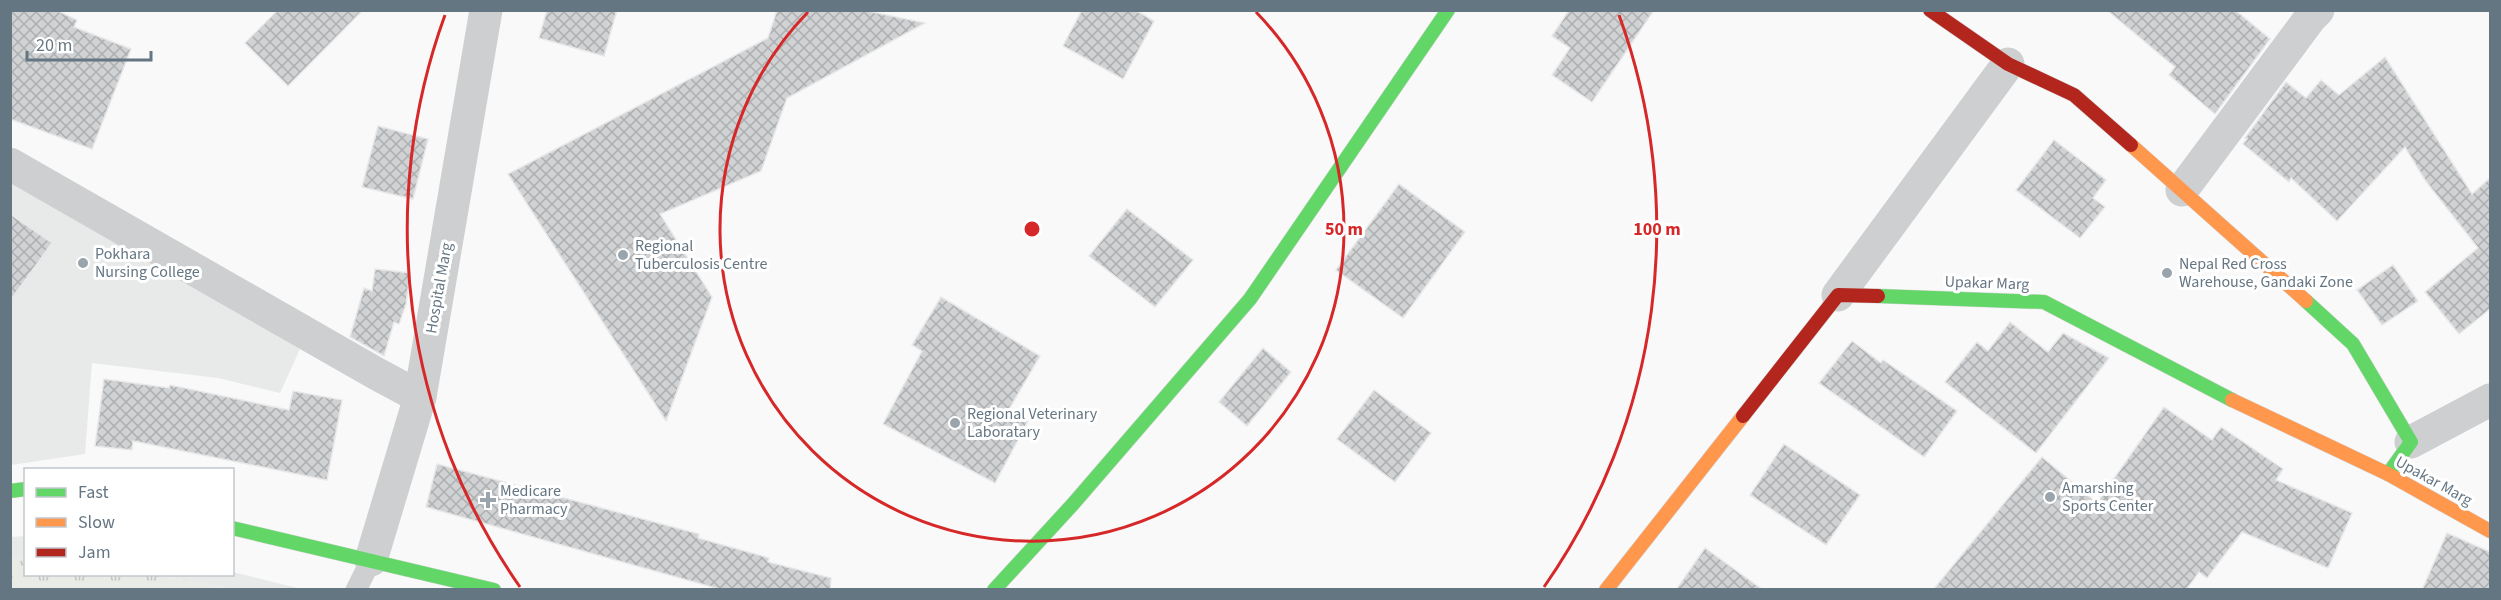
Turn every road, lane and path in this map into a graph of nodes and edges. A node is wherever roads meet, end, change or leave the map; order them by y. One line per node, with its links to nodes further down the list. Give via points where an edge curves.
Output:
1 (486, 10): 9 (street, Hospital Marg)
2 (1448, 10): 18 (street, via 1250,299)
3 (1930, 10): 5 (street)
4 (2319, 10): 7 (street)
5 (2008, 64): 7 (street, via 2074,95); 8 (street)
6 (10, 164): 9 (street)
7 (2182, 190): 11 (street, via 2353,344)
8 (1838, 295): 12 (street, Upakar Marg, via 2044,302 2257,413); 19 (street)
9 (420, 396): 15 (street, Hospital Marg)
10 (2490, 400): 11 (street)
11 (2412, 442): 12 (street)
12 (2388, 474): 14 (street, Upakar Marg)
13 (234, 528): 15 (street)
14 (2490, 531)
15 (371, 560): 16 (lane); 17 (street)
16 (356, 590)
17 (494, 590)
18 (994, 590)
19 (1606, 590)

